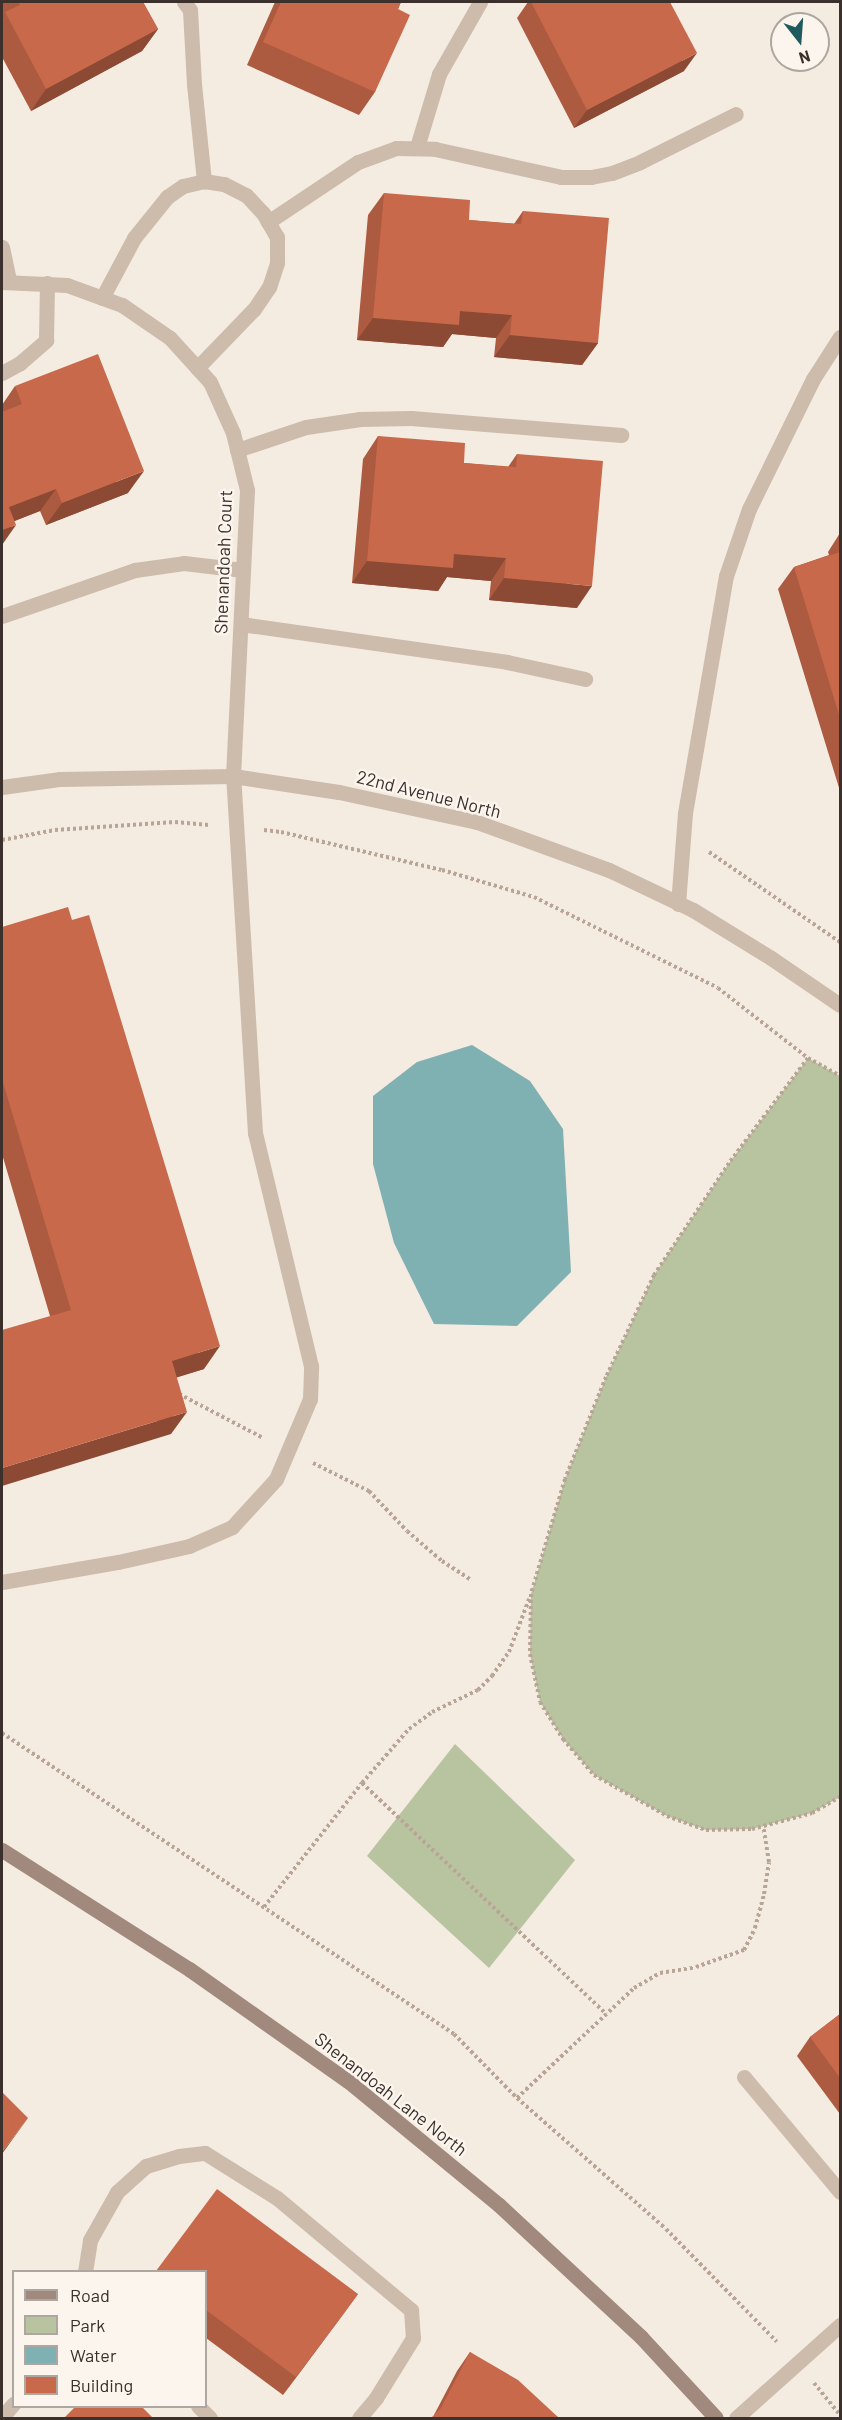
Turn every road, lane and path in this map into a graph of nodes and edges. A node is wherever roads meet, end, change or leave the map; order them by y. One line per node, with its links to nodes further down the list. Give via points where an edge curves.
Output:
1 (480, 2): 4 (street, via 439,74)
2 (192, 4): 5 (street, via 194,84)
3 (736, 114): 4 (street, via 640,162 591,177 561,177)
4 (417, 147): 6 (street, via 396,148 358,162)
5 (204, 181): 6 (street, via 224,184 246,195); 10 (street, via 183,186 167,197 134,238)
6 (268, 222): 12 (street, via 277,237 277,263 268,287 254,309)
7 (2, 247): 8 (street)
8 (5, 281): 9 (street, Shenandoah Court)
9 (46, 283): 10 (street, Shenandoah Court, via 67,285); 13 (street, via 46,340)
10 (102, 297): 12 (street, Shenandoah Court, via 122,305 170,338)
11 (840, 337): 24 (street, via 813,379 749,508 726,576)
12 (197, 368): 15 (street, Shenandoah Court, via 210,382)
13 (2, 373)
14 (621, 435): 15 (street, via 411,418 360,419 306,427)
15 (237, 450): 16 (street, Shenandoah Court, via 247,490)
16 (243, 570): 17 (street, via 184,563 135,570); 18 (street, Shenandoah Court)
17 (2, 616)
18 (241, 624): 19 (street, via 507,662); 20 (street, Shenandoah Court)
19 (585, 679)
20 (233, 776): 21 (street, 22nd Avenue North, via 60,779); 26 (street, 22nd Avenue North, via 339,792 477,822 609,870); 32 (street, Shenandoah Court, via 255,1133 311,1366 310,1399)
21 (2, 787)
22 (210, 826): 25 (path, via 175,822 55,830)
23 (257, 830): 29 (path, via 281,832 442,870 534,897 718,988)
24 (684, 834): 26 (street); 27 (path)
25 (2, 840)
26 (678, 904): 28 (street, 22nd Avenue North, via 771,958)
27 (840, 942)
28 (840, 1005)
29 (808, 1058): 30 (path); 35 (path, via 729,1163 654,1275 606,1377 565,1479)
30 (840, 1076)
31 (174, 1391): 32 (path)
32 (289, 1451): 33 (path, via 369,1491 407,1531); 34 (street, Shenandoah Court, via 276,1479 232,1527 189,1546)
33 (470, 1579)
34 (2, 1582)
35 (531, 1594): 37 (path, via 509,1652 492,1676 478,1690 432,1712 409,1729); 39 (path, via 530,1654 540,1702 563,1739 594,1775 667,1816 706,1830)
36 (2, 1733): 41 (path)
37 (362, 1783): 41 (path); 42 (path)
38 (840, 1797): 39 (path, via 812,1813)
39 (763, 1826): 42 (path, via 769,1862 756,1928 744,1950 696,1967 660,1973 634,1988)
40 (2, 1850): 53 (street, Shenandoah Lane North, via 189,1970 348,2081 507,2213 641,2337)
41 (264, 1907): 44 (path, via 454,2034)
42 (606, 2014): 44 (path)
43 (744, 2077): 45 (street)
44 (517, 2098): 48 (path, via 666,2229)
45 (840, 2192)
46 (85, 2270): 52 (street, via 90,2241 117,2193 146,2166 205,2153 277,2198 411,2310 413,2338)
47 (840, 2325): 48 (street)
48 (799, 2364): 50 (path); 54 (street)
49 (12, 2405): 51 (street)
50 (840, 2415)
51 (2, 2417)
52 (359, 2418)
53 (716, 2418)
54 (736, 2418)

